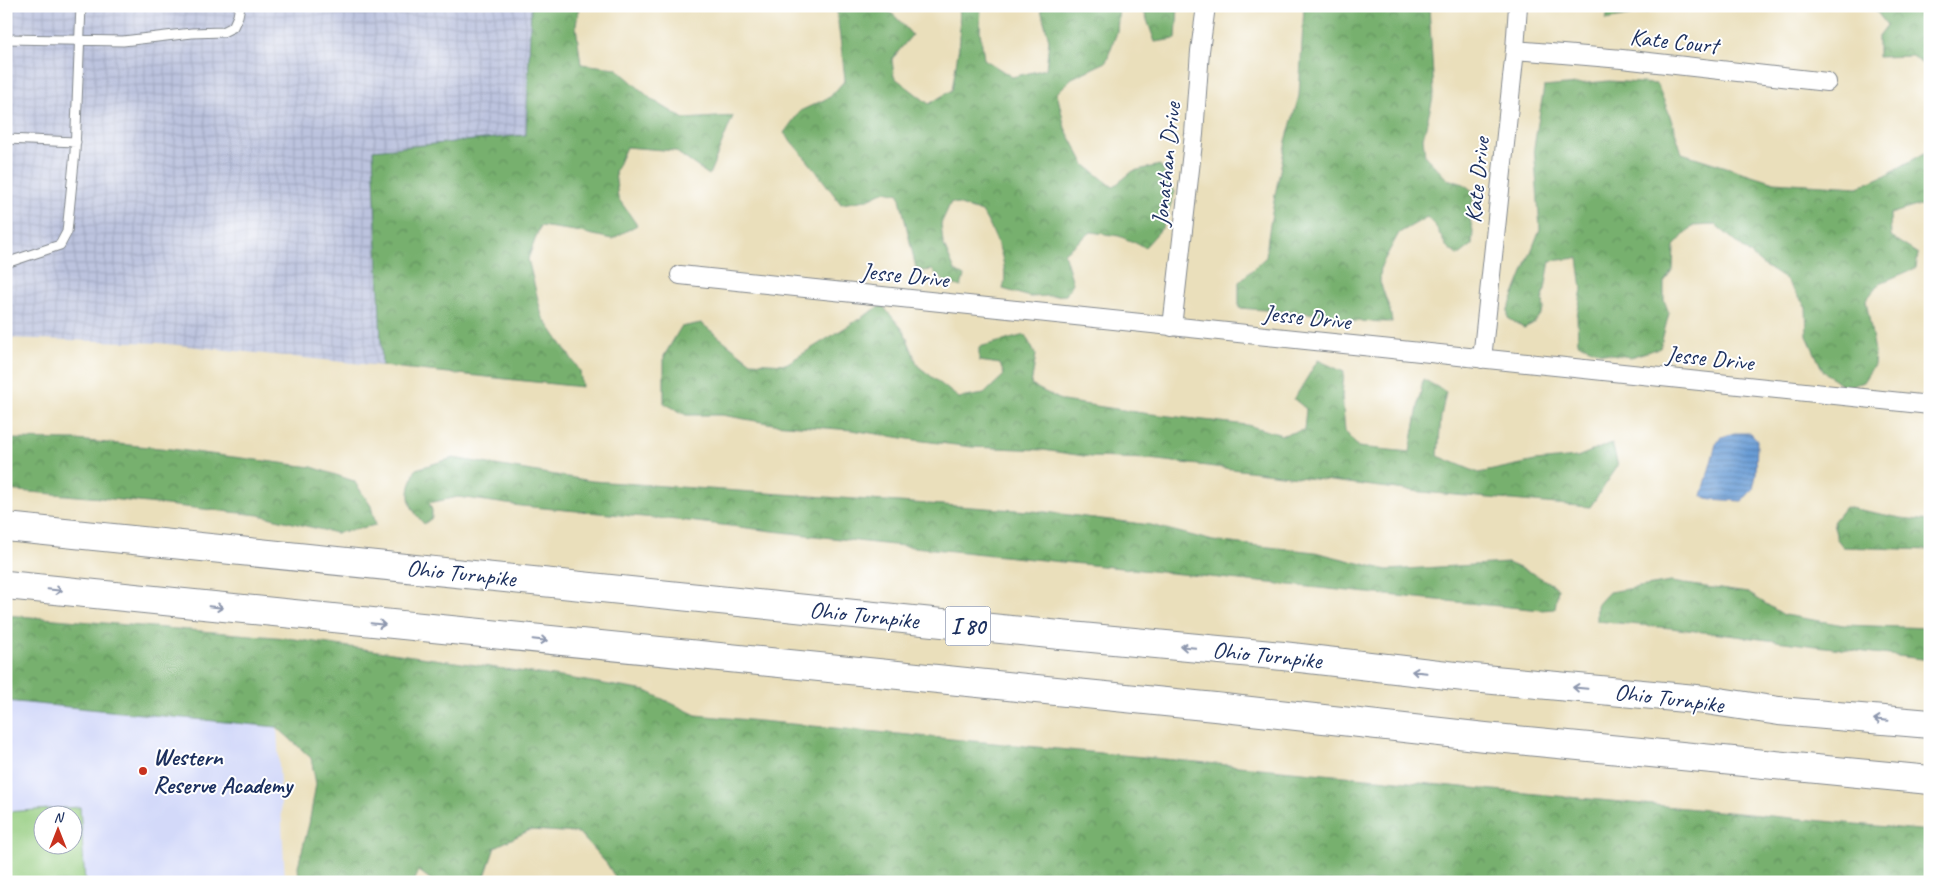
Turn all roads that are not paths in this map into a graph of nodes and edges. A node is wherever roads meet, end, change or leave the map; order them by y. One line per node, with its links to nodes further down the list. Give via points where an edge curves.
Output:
1 (81, 6): 6 (lane)
2 (240, 6): 6 (lane, via 233,27 223,32 124,41)
3 (1206, 6): 13 (street, Jonathan Drive)
4 (1518, 6): 7 (street, Kate Drive)
5 (6, 38): 6 (lane)
6 (80, 40): 10 (lane)
7 (1515, 50): 8 (street, Kate Court); 14 (street, Kate Drive)
8 (1827, 82)
9 (6, 139): 10 (lane)
10 (76, 142): 11 (lane, via 67,232 60,245)
11 (6, 263)
12 (680, 275): 13 (street, Jesse Drive)
13 (1172, 327): 14 (street, Jesse Drive)
14 (1482, 359): 15 (street, Jesse Drive)
15 (1930, 405)
16 (6, 526): 18 (highway, Ohio Turnpike / I 80, one-way to 16)
17 (6, 585): 19 (highway, I 80, one-way to 19)
18 (1930, 724)
19 (1930, 780)

